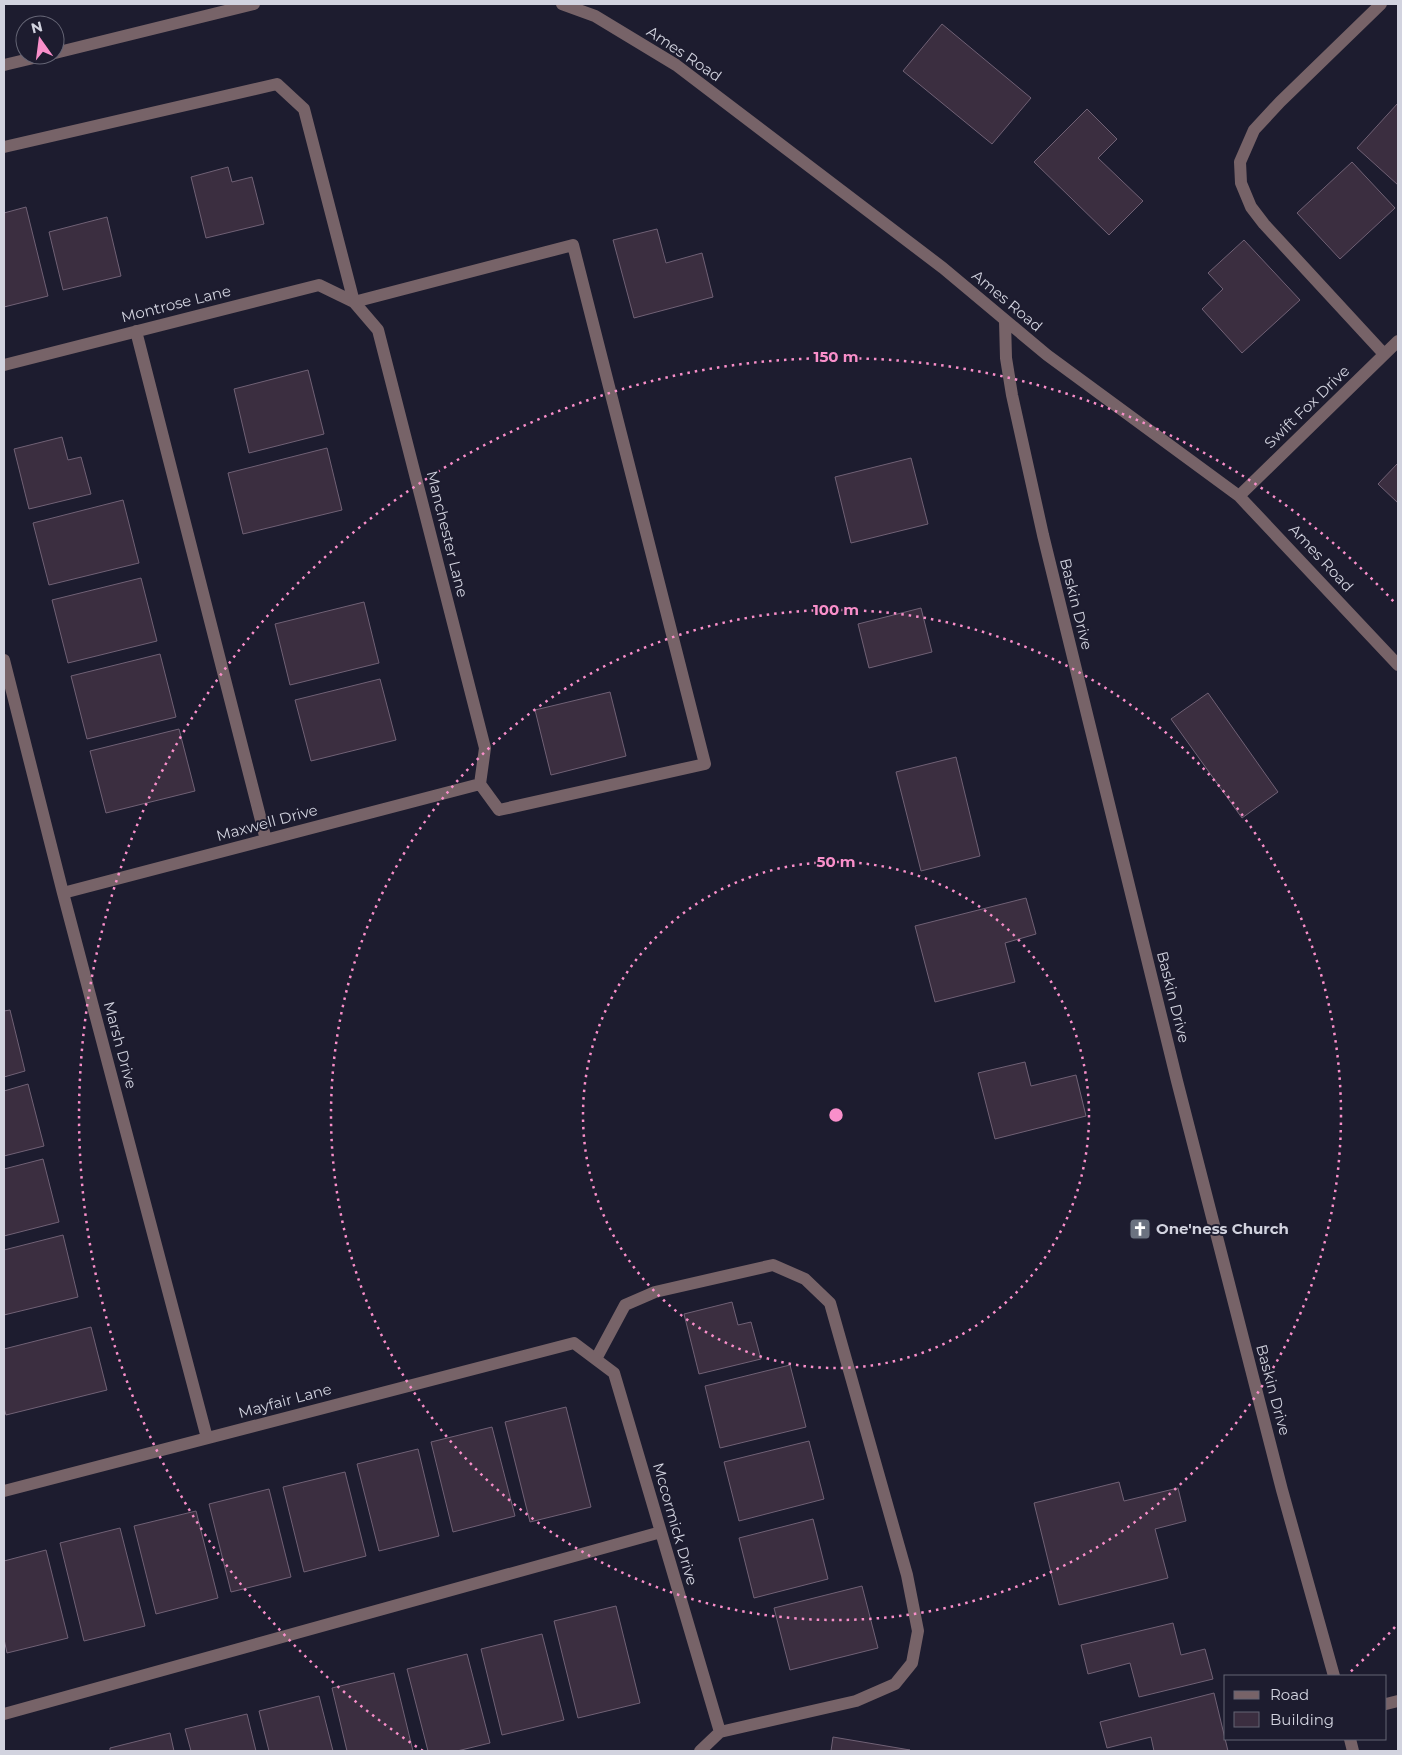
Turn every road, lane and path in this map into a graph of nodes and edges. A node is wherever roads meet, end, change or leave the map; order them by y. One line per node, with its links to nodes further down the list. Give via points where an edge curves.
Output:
1 (254, 4): 4 (street)
2 (562, 4): 7 (street, Ames Road, via 595,16 676,65 943,268)
3 (1381, 4): 10 (street, via 1254,130 1240,162 1241,183 1251,207)
4 (65, 51)
5 (4, 147): 6 (street, via 277,84 304,109)
6 (354, 302): 8 (street, Montrose Lane, via 318,285); 15 (street, Manchester Lane, via 378,330 485,748); 15 (street, via 573,245 705,764 499,810)
7 (1005, 321): 12 (street, Ames Road); 23 (street, Baskin Drive, via 1012,395 1047,554 1179,1090 1282,1490)
8 (136, 331): 11 (street, Montrose Lane); 16 (street)
9 (1398, 341): 10 (street, Swift Fox Drive)
10 (1384, 354): 12 (street, Swift Fox Drive)
11 (4, 365)
12 (1239, 496): 14 (street, Ames Road)
13 (4, 660): 17 (street, Marsh Drive)
14 (1398, 665)
15 (480, 784): 16 (street, Maxwell Drive)
16 (266, 840): 17 (street, Maxwell Drive)
17 (63, 893): 20 (street, Marsh Drive)
18 (574, 1343): 19 (street, Mccormick Drive); 20 (street, Mayfair Lane)
19 (596, 1359): 22 (street, Mccormick Drive, via 614,1373); 25 (street, via 625,1305 654,1292 772,1265 805,1279 830,1303 907,1574 918,1631 912,1663 894,1684 856,1701)
20 (207, 1438): 21 (street, Mayfair Lane)
21 (4, 1491)
22 (661, 1532): 24 (street); 25 (street, Mccormick Drive)
23 (1334, 1675)
24 (4, 1714)
25 (720, 1732): 26 (street)
26 (705, 1749)

